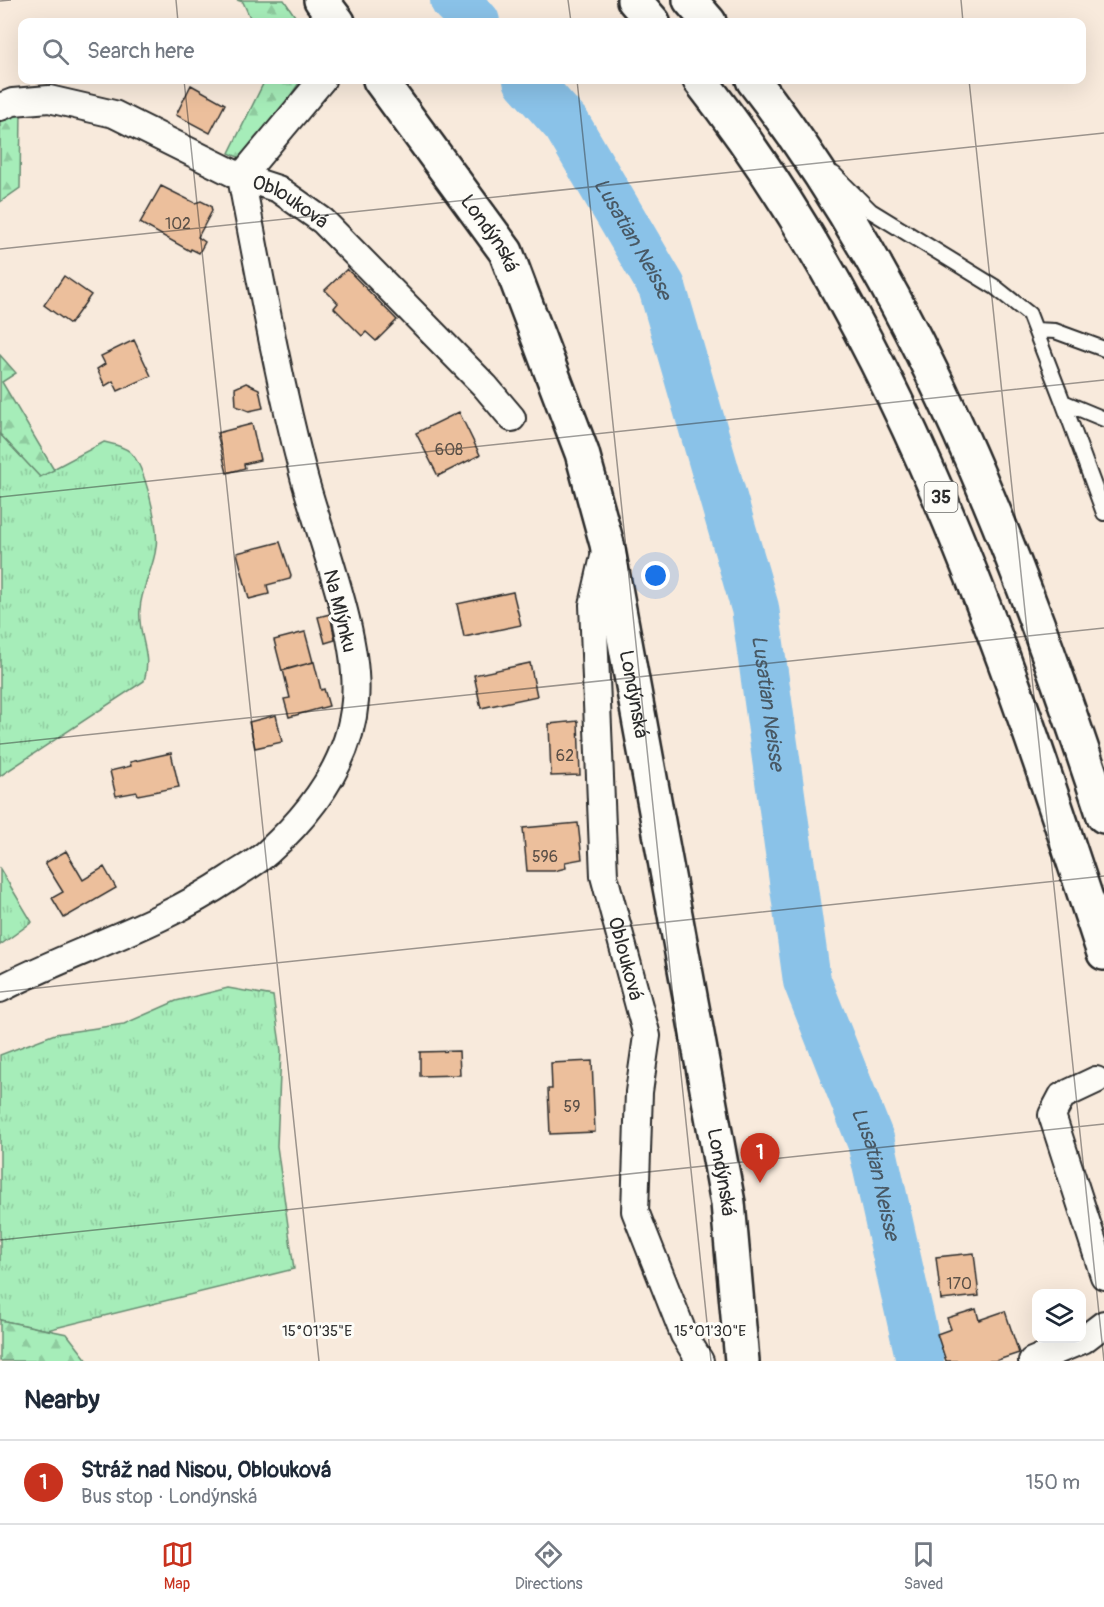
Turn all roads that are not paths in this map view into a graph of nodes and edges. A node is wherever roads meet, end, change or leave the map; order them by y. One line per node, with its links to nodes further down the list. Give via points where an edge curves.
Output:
1 (321, 0): 4 (main road)
2 (634, 0): 5 (main road)
3 (690, 0): 6 (main road)
4 (335, 18)
5 (650, 18)
6 (705, 18)
7 (319, 84): 13 (street)
8 (383, 84): 20 (main road, Londýnská, via 506,252 582,453)
9 (703, 84): 22 (main road, 35, via 790,206 905,418 980,593)
10 (756, 84): 12 (main road, 35)
11 (0, 107): 13 (street, Oblouková, via 49,99 114,114)
12 (797, 137): 14 (lane, via 871,211 995,287 1029,314); 21 (main road, 35, via 912,332 956,424 1034,613)
13 (241, 177): 17 (street, Oblouková, via 278,189 323,221); 23 (street, Na Mlýnku, via 275,360 351,641 355,700 341,759 322,793 267,853 207,894 134,932)
14 (1035, 330): 15 (lane, via 1055,331); 16 (lane)
15 (1104, 350)
16 (1063, 402): 18 (lane); 19 (lane)
17 (512, 418)
18 (1104, 419)
19 (1104, 513)
20 (607, 544): 27 (street, Oblouková, via 593,605 604,876 647,1036 639,1092 635,1211 684,1335); 28 (main road, Londýnská, via 728,1203)
21 (1104, 816)
22 (1104, 953)
23 (0, 989)
24 (1095, 1080): 25 (street, via 1062,1096 1052,1115)
25 (1104, 1276)
26 (1104, 1324): 29 (street, via 1083,1340)
27 (700, 1361)
28 (742, 1361)
29 (1032, 1361)

